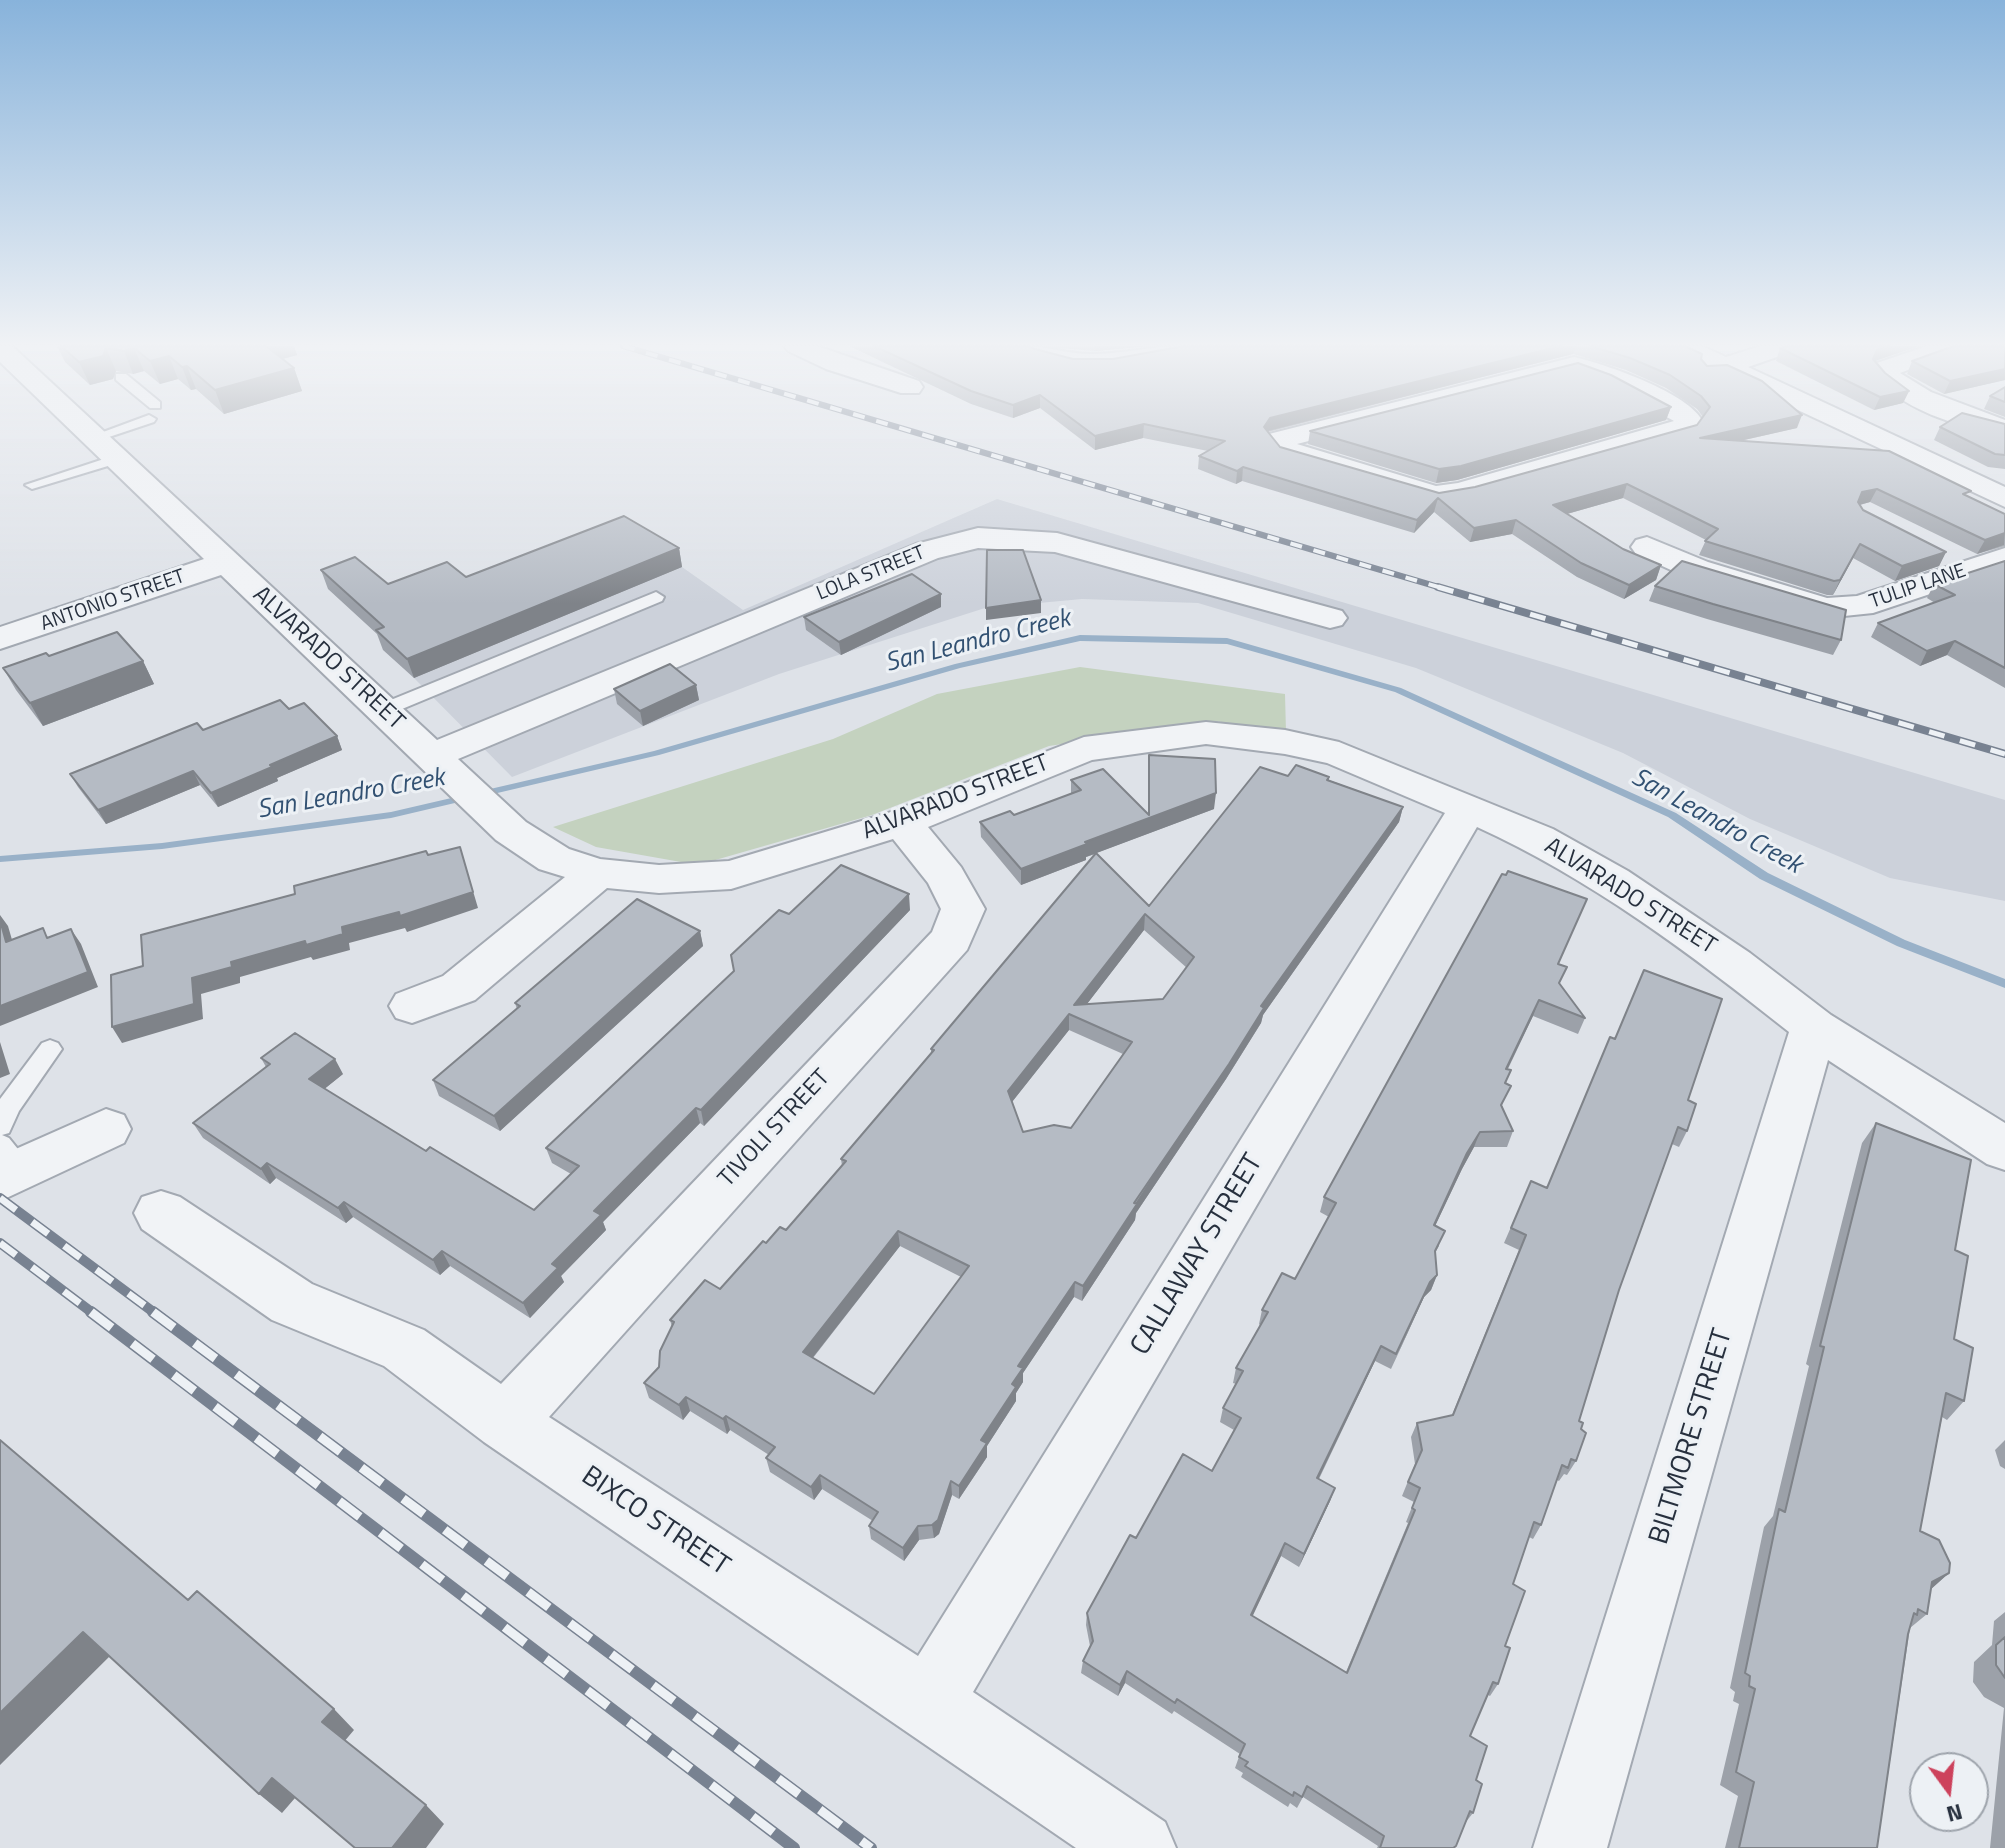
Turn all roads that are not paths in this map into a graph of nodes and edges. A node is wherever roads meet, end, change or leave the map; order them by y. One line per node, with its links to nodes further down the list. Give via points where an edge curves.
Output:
1 (88, 432): 6 (street, ALVARADO STREET)
2 (126, 432): 6 (lane)
3 (1309, 432): 4 (street, via 1279,440 1289,452 1435,495)
4 (1671, 432)
5 (1871, 432): 8 (street)
6 (105, 448): 7 (lane); 11 (street, ALVARADO STREET)
7 (32, 485)
8 (2005, 498)
9 (1647, 547): 12 (street, TULIP LANE, via 1696,569 1825,608 1861,606)
10 (1935, 548): 12 (street)
11 (225, 563): 15 (street, ANTONIO STREET); 16 (street, ALVARADO STREET)
12 (1989, 563)
13 (656, 597): 16 (lane)
14 (1330, 618): 17 (street, LOLA STREET, via 1057,543 978,538 927,551)
15 (0, 639)
16 (383, 710): 17 (street, ALVARADO STREET)
17 (445, 768): 20 (street, ALVARADO STREET, via 511,831 554,859)
18 (1468, 808): 19 (street, ALVARADO STREET, via 1339,754 1206,733 1084,749); 22 (street, ALVARADO STREET, via 1613,881); 29 (street, CALLAWAY STREET)
19 (902, 822): 20 (street, ALVARADO STREET, via 731,875 659,879); 28 (street, TIVOLI STREET, via 946,877 963,909 951,939)
20 (598, 873): 21 (street, via 459,988)
21 (412, 1006)
22 (1814, 1027): 25 (street, ALVARADO STREET); 31 (street, BILTMORE STREET)
23 (50, 1049): 26 (lane, via 8,1107)
24 (106, 1129): 26 (street)
25 (2005, 1149)
26 (5, 1155)
27 (161, 1213): 28 (street, BIXCO STREET, via 292,1302 404,1348)
28 (505, 1422): 29 (street, BIXCO STREET)
29 (928, 1703): 30 (street, BIXCO STREET)
30 (1139, 1848)
31 (1570, 1848)

